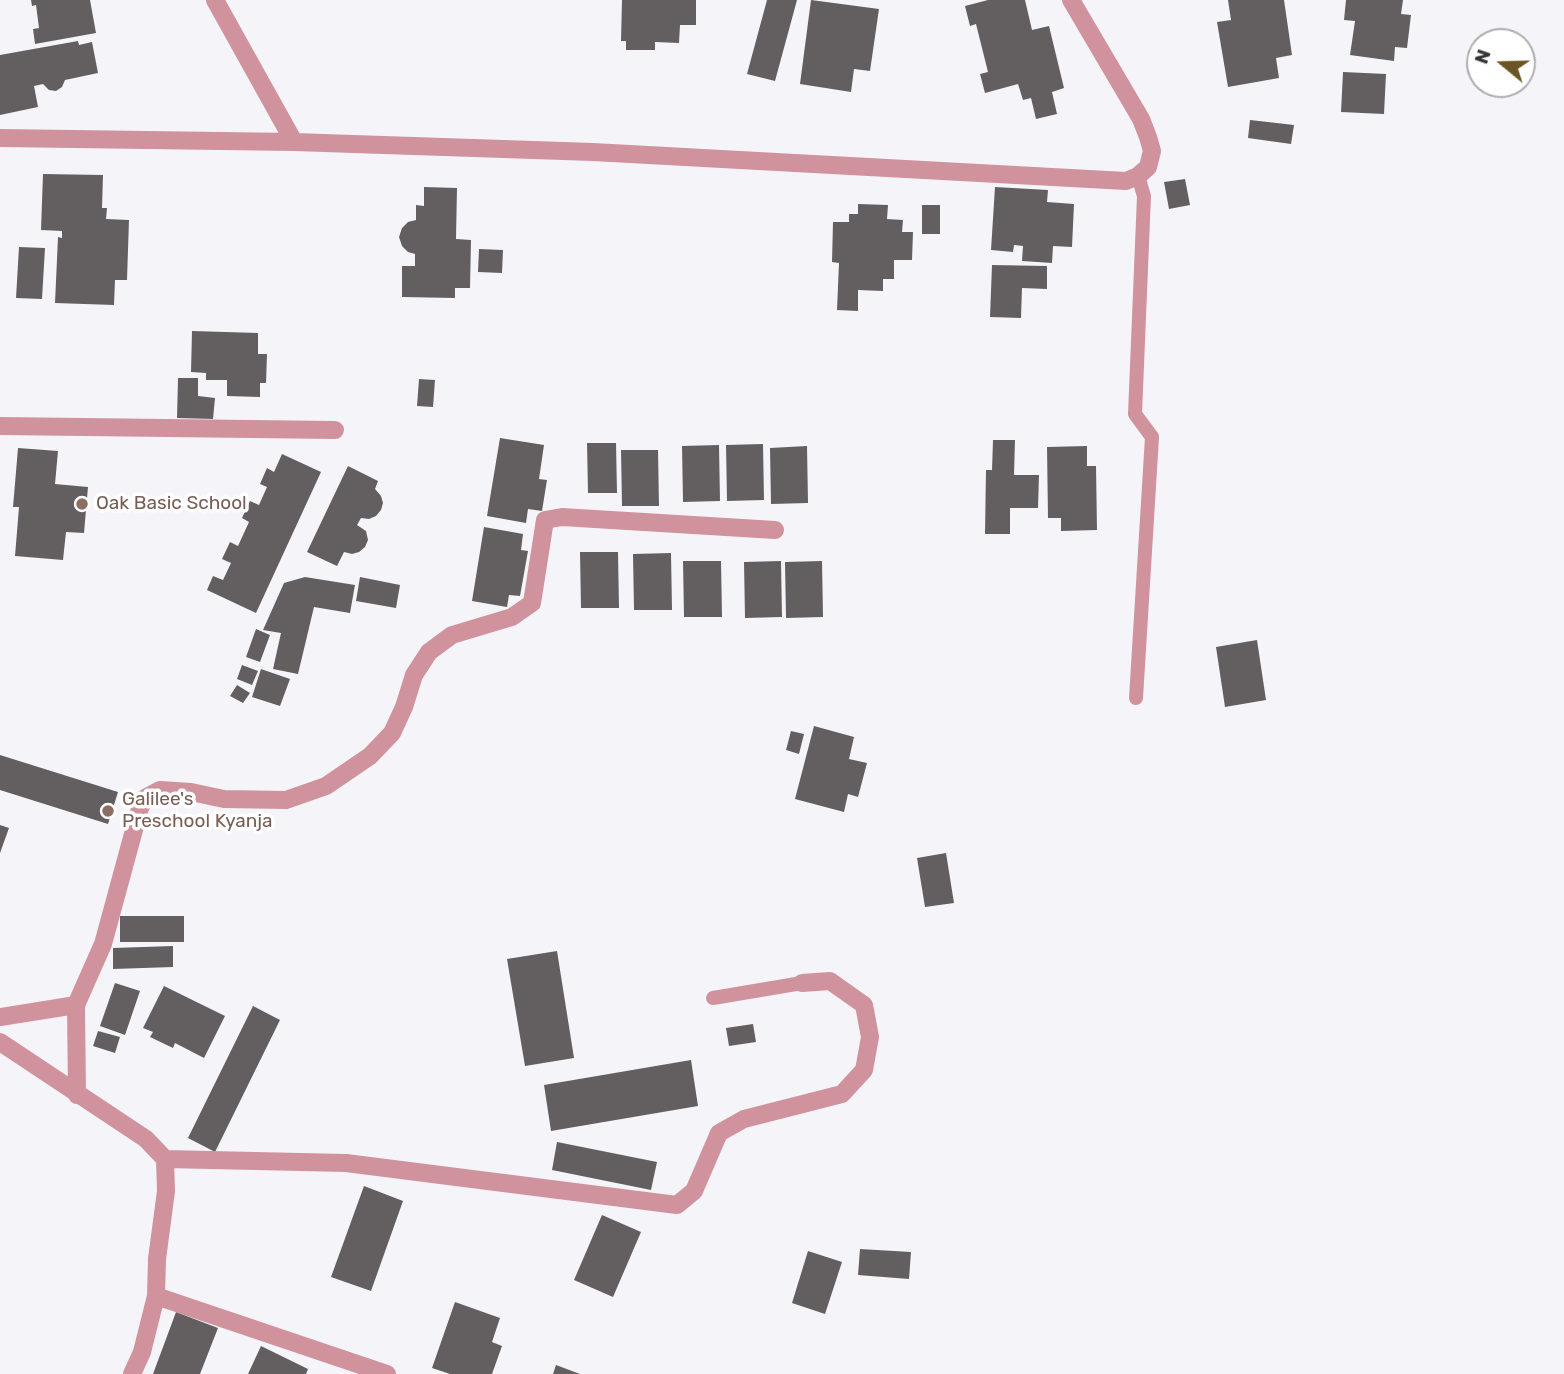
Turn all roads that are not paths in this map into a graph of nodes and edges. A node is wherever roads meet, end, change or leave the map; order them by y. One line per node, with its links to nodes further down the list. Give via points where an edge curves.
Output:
1 (215, 0): 4 (street)
2 (1071, 0): 5 (street, via 1148,137 1152,151 1148,167)
3 (0, 138): 4 (street)
4 (294, 142): 5 (street, via 593,152 1126,181)
5 (1138, 176): 9 (lane, via 1144,196 1135,414 1152,437)
6 (0, 426): 7 (street)
7 (335, 430)
8 (775, 530): 12 (street, via 562,517 545,520 532,603 512,617 452,635 429,652 414,675 392,733 370,756 326,786 286,800 224,799 160,790 145,798 103,944)
9 (1136, 698)
10 (802, 983): 11 (lane); 16 (street, via 830,981 864,1005 870,1037 864,1070 842,1094 744,1119 719,1133 694,1191 677,1205 346,1163)
11 (713, 998)
12 (76, 1005): 13 (street); 15 (street)
13 (0, 1017)
14 (0, 1042): 15 (street)
15 (78, 1095): 16 (street, via 146,1139)
16 (165, 1159): 17 (street)
17 (156, 1296): 18 (street); 19 (street)
18 (132, 1374)
19 (387, 1374)

